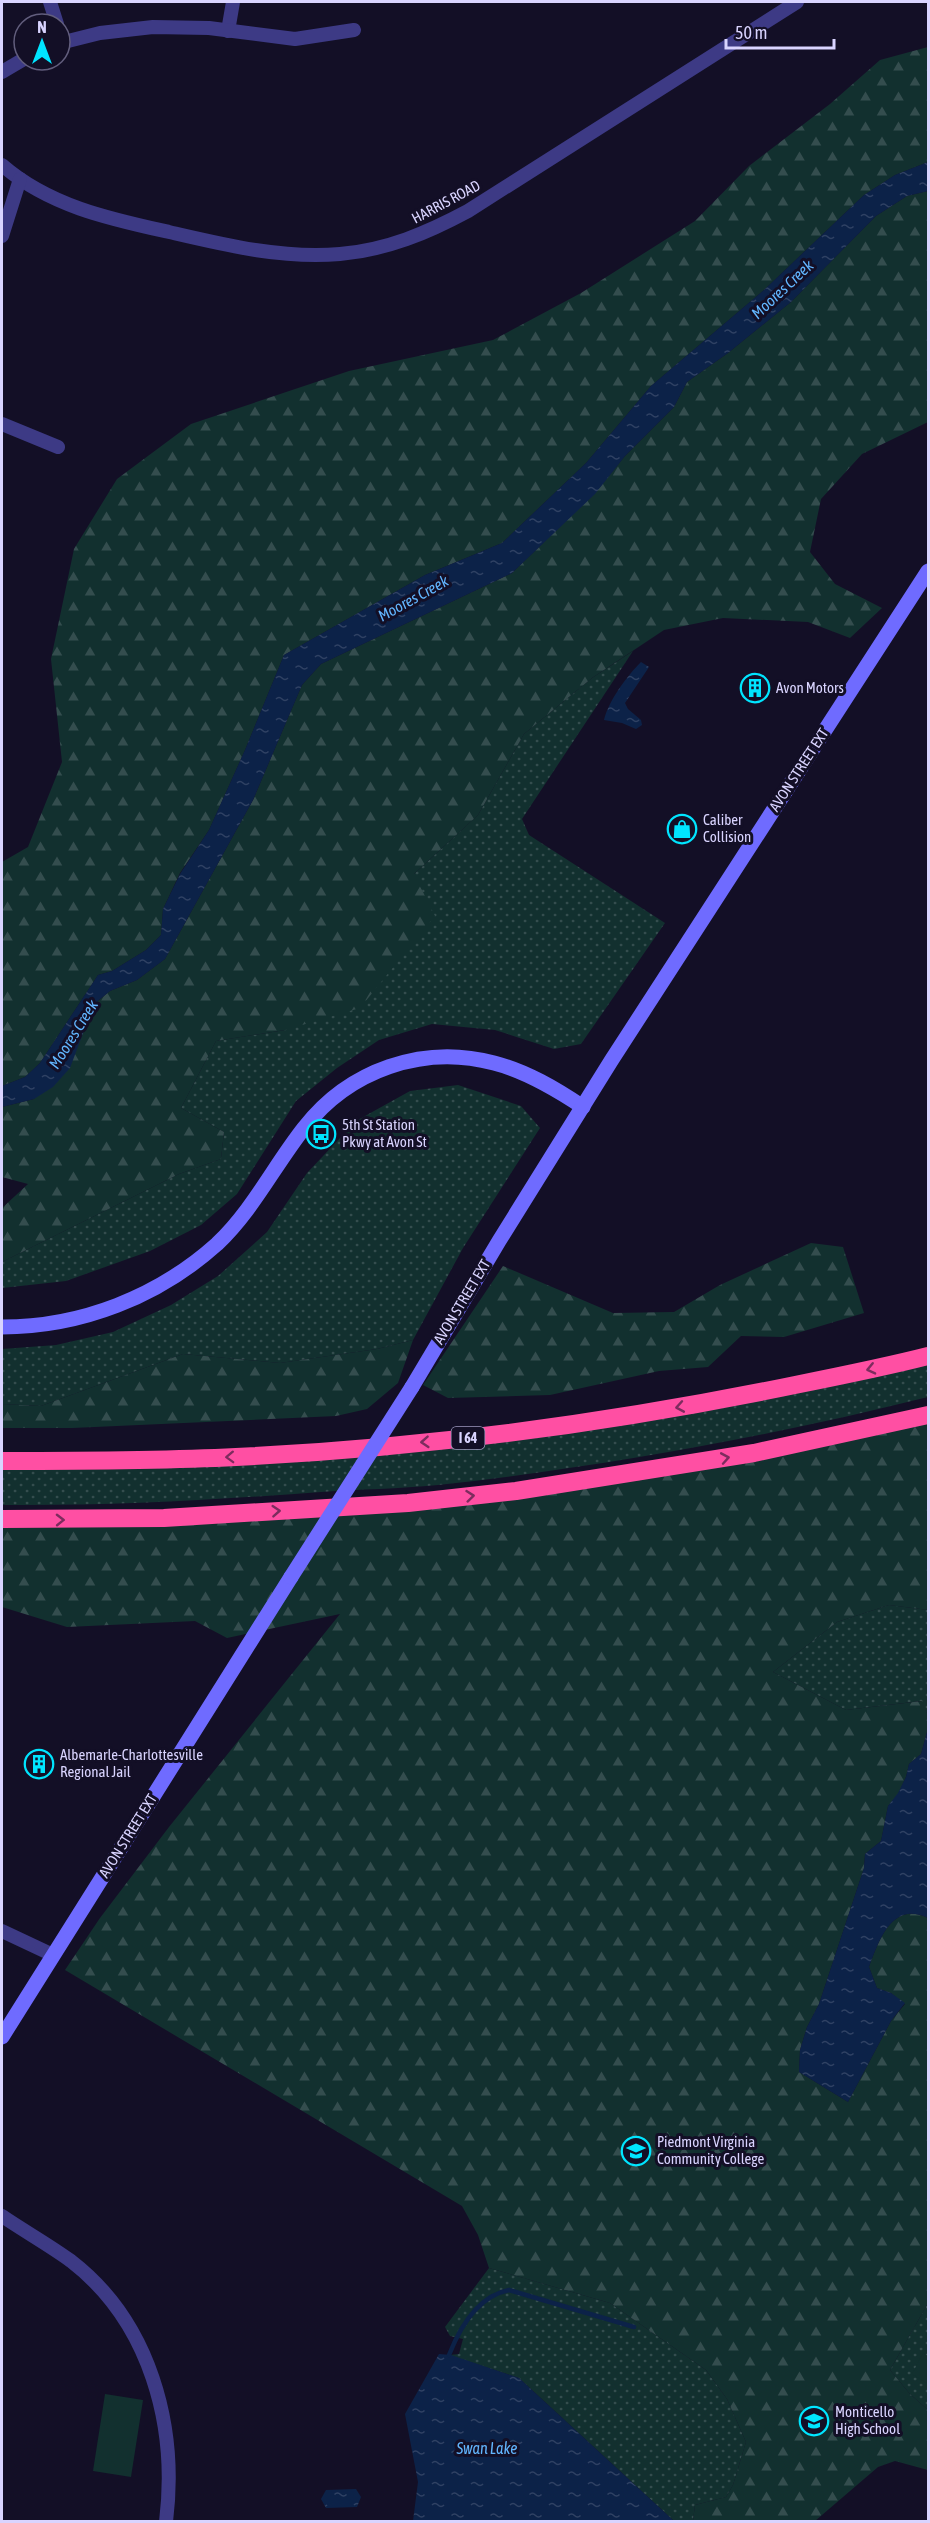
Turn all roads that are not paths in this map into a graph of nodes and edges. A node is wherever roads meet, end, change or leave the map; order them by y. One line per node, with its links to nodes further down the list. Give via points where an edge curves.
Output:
1 (233, 2): 4 (street)
2 (797, 2): 7 (street, HARRIS ROAD, via 468,211 405,241 374,249 307,256 210,241 102,217 58,200)
3 (354, 30): 4 (street, via 295,39)
4 (228, 31): 5 (street, via 139,28)
5 (72, 37)
6 (2, 165): 7 (street, HARRIS ROAD)
7 (20, 179): 8 (street)
8 (2, 236)
9 (2, 424): 10 (street)
10 (58, 447)
11 (928, 571): 12 (main road, AVON STREET EXT)
12 (583, 1107): 13 (main road, via 531,1077 496,1063 453,1056 398,1063 375,1071 322,1107 251,1205 194,1263 150,1291 96,1313 46,1324); 19 (main road, AVON STREET EXT, bridge, via 412,1387)
13 (2, 1327)
14 (928, 1356): 16 (highway, I 64, one-way to 16, via 754,1394 584,1423 450,1440 238,1457)
15 (928, 1415): 17 (highway, one-way to 15, via 164,1518 408,1503 516,1491 754,1453)
16 (2, 1461)
17 (2, 1519)
18 (2, 1932): 19 (street)
19 (53, 1955): 20 (main road, AVON STREET EXT)
20 (2, 2037)
21 (2, 2216): 22 (street, via 87,2275 135,2334 161,2404 167,2454)
22 (166, 2522)

